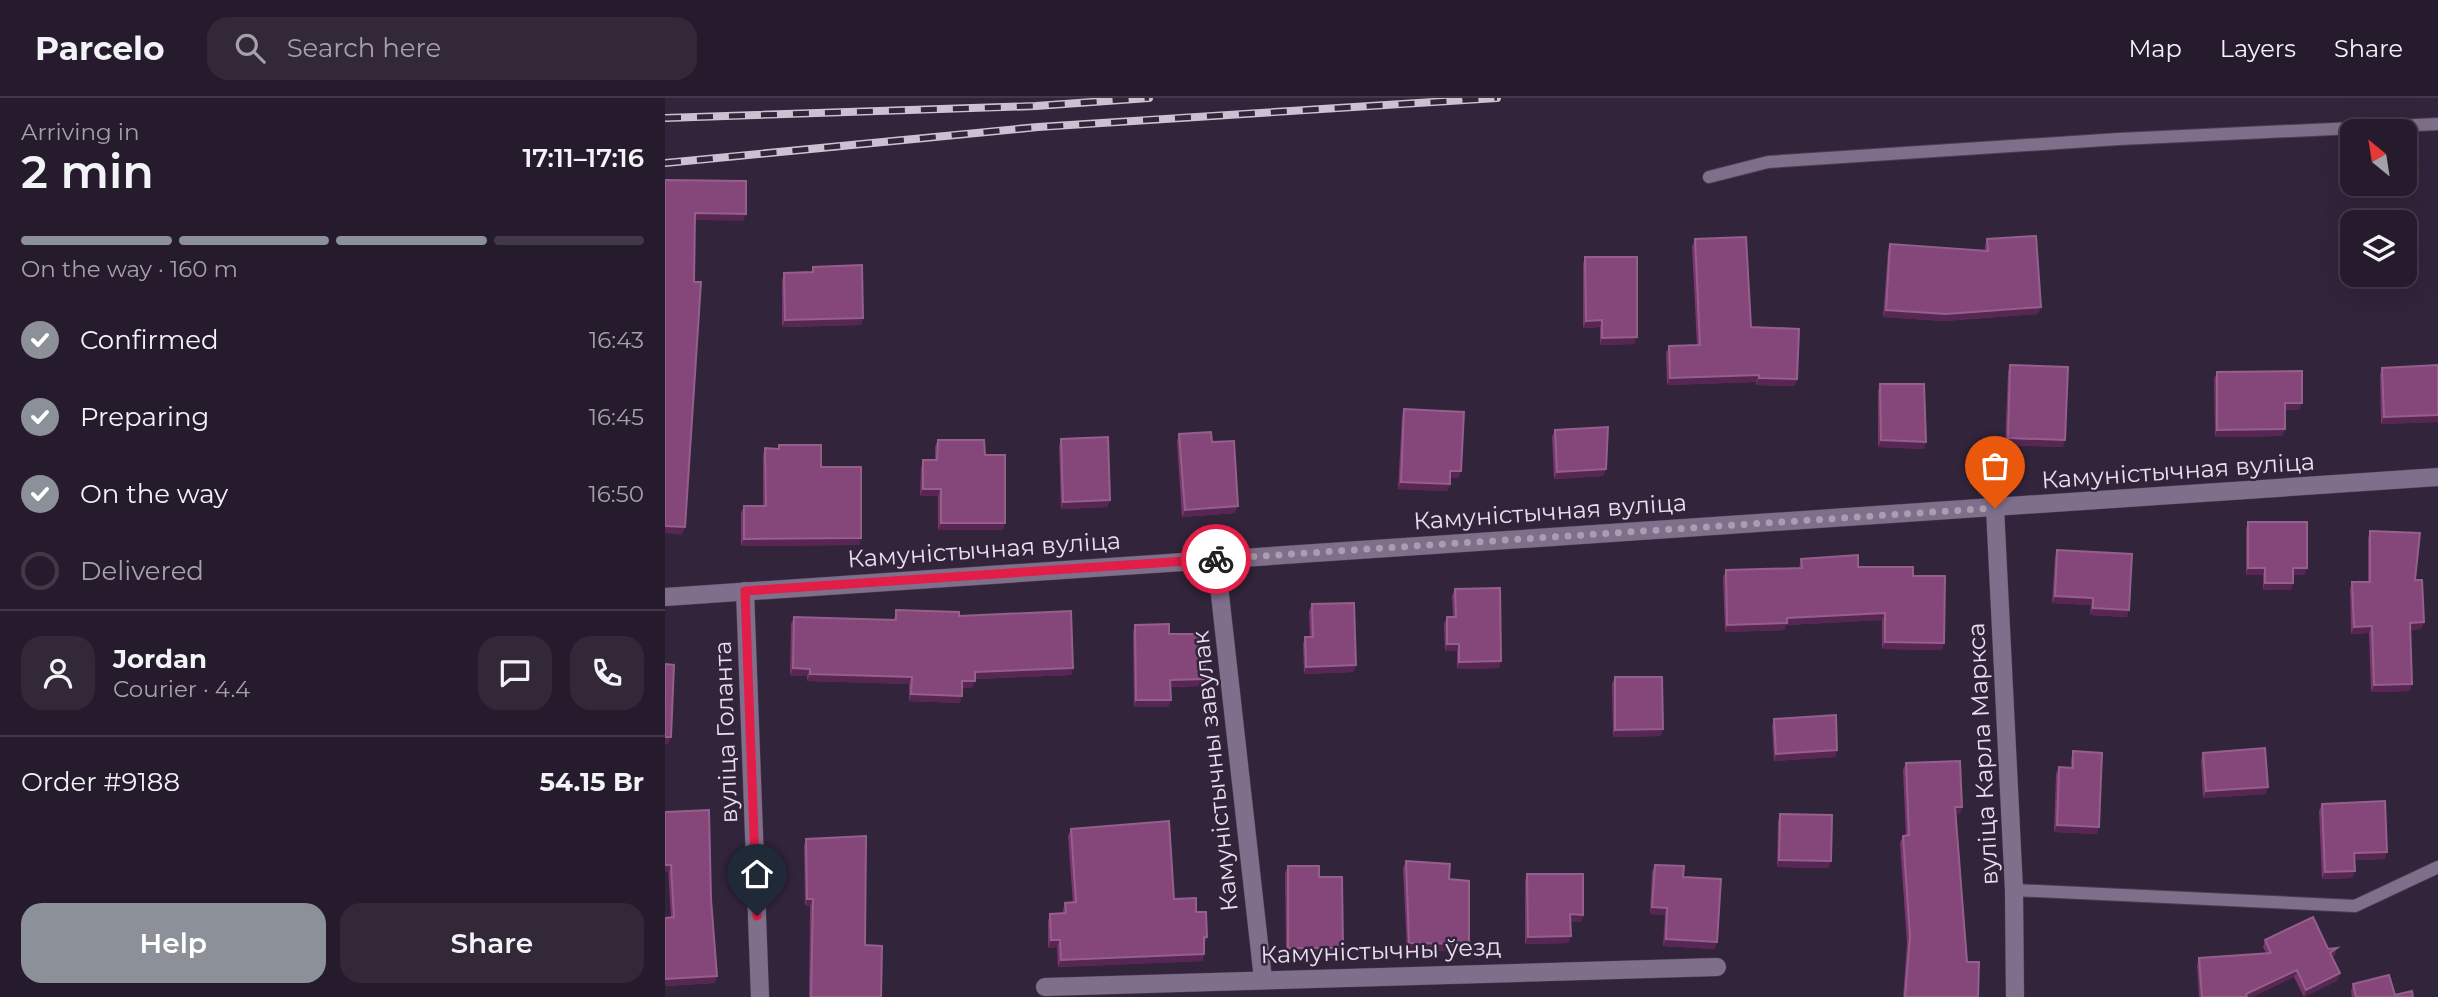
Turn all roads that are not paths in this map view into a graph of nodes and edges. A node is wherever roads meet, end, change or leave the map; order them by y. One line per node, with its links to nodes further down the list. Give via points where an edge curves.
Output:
1 (2438, 124): 2 (lane, via 1768,162)
2 (1709, 177)
3 (2438, 477): 4 (street, Камуністычная вуліца)
4 (1995, 508): 5 (street, Камуністычная вуліца); 9 (street, вуліца Карла Маркса)
5 (1216, 559): 6 (street, Камуністычная вуліца); 11 (street, Камуністычны завулак)
6 (745, 591): 7 (street, Камуністычная вуліца); 13 (street, вуліца Голанта)
7 (665, 597)
8 (2438, 867): 9 (lane, via 2355,906)
9 (2014, 890): 14 (street, вуліца Карла Маркса)
10 (1717, 967): 11 (street, Камуністычны ўезд)
11 (1263, 979): 12 (street, Камуністычны ўезд)
12 (1045, 987)
13 (761, 997)
14 (2015, 997)

